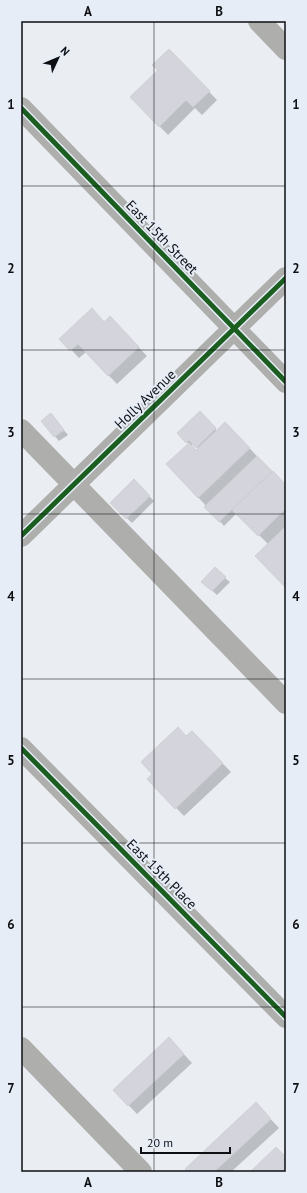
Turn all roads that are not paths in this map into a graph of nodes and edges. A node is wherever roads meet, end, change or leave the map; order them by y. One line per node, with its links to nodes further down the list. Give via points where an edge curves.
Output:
1 (259, 21): 2 (street)
2 (286, 49)
3 (21, 108): 5 (street, East 15th Street)
4 (286, 278): 5 (street, Holly Avenue)
5 (234, 329): 6 (street, East 15th Street); 8 (street, Holly Avenue)
6 (286, 382)
7 (21, 430): 8 (street)
8 (73, 485): 9 (street, Holly Avenue); 10 (street)
9 (21, 536)
10 (286, 703)
11 (21, 748): 12 (street, East 15th Place)
12 (286, 1017)
13 (21, 1048): 14 (street)
14 (141, 1172)

